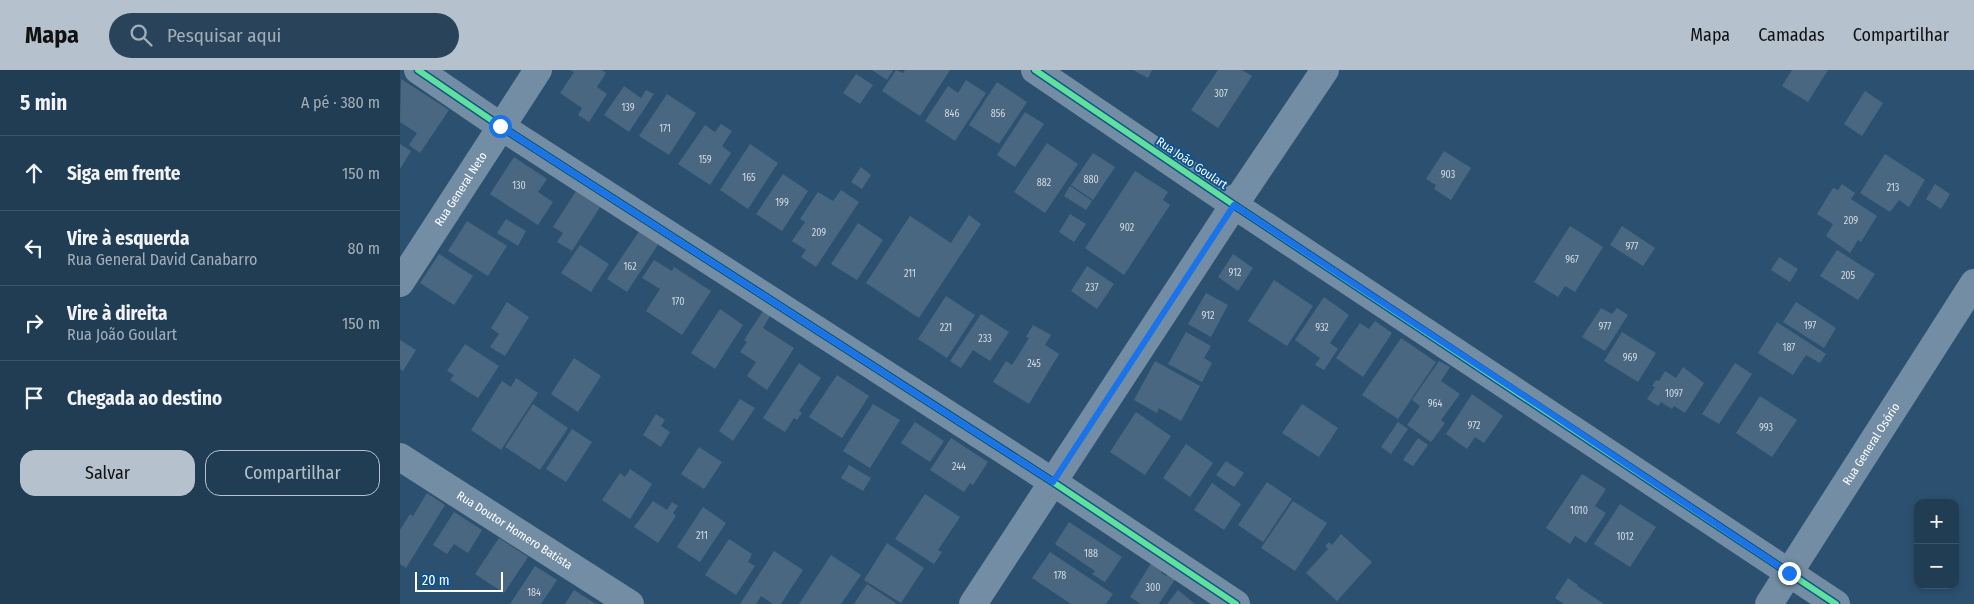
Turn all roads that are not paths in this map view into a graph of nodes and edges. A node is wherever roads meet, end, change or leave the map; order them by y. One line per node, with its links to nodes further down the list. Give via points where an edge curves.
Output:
1 (418, 70): 5 (street)
2 (538, 70): 5 (street, Rua General Neto)
3 (1035, 70): 6 (street, Rua João Goulart)
4 (1325, 70): 6 (street)
5 (500, 126): 7 (street, Rua General Neto); 10 (street)
6 (1234, 205): 10 (street); 11 (street, Rua João Goulart)
7 (400, 283)
8 (1974, 283): 11 (street, Rua General Osório)
9 (400, 457): 12 (street, Rua Doutor Homero Batista)
10 (1053, 482): 13 (street); 14 (street)
11 (1789, 573): 15 (street, Rua General Osório); 16 (street, Rua João Goulart)
12 (630, 604)
13 (973, 604)
14 (1236, 604)
15 (1769, 604)
16 (1836, 604)

